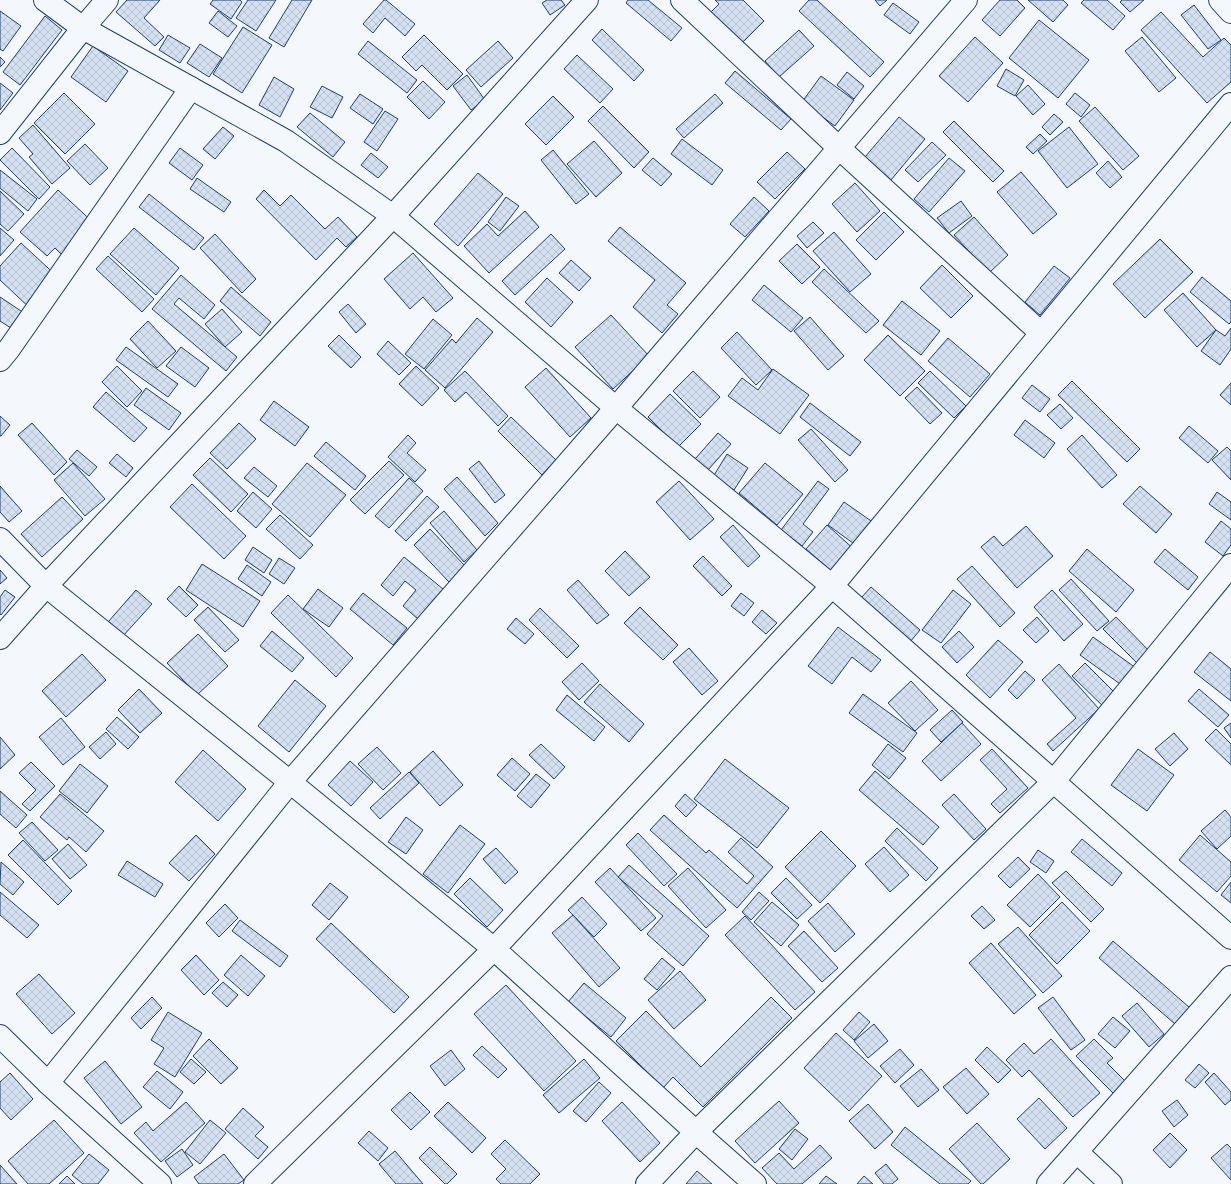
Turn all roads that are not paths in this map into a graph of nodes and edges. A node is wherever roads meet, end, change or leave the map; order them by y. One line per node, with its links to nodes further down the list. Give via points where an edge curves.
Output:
1 (45, 0): 8 (street)
2 (107, 0): 8 (street)
3 (587, 0): 13 (street)
4 (682, 0): 12 (street)
5 (966, 0): 12 (street)
6 (1220, 0): 7 (street)
7 (1231, 12)
8 (82, 28): 9 (street); 11 (street)
9 (191, 88): 13 (street, via 286,141); 15 (street)
10 (1231, 104): 14 (street)
11 (0, 134)
12 (839, 148): 14 (street); 16 (street)
13 (393, 216): 16 (street); 19 (street)
14 (1041, 333): 20 (street)
15 (0, 360)
16 (616, 408): 20 (street); 23 (street)
17 (0, 539): 19 (street)
18 (1231, 565): 22 (street)
19 (46, 586): 21 (street); 23 (street)
20 (832, 586): 22 (street); 25 (street)
21 (0, 638)
22 (1054, 781): 24 (street); 29 (street)
23 (290, 782): 25 (street); 28 (street)
24 (1231, 938)
25 (494, 949): 29 (street); 32 (street)
26 (1231, 977): 30 (street)
27 (0, 1036): 28 (street)
28 (48, 1084): 31 (street)
29 (696, 1132): 33 (street); 34 (street)
30 (1077, 1152): 35 (street); 36 (street)
31 (160, 1184)
32 (255, 1184)
33 (647, 1184)
34 (755, 1184)
35 (1048, 1184)
36 (1111, 1184)

